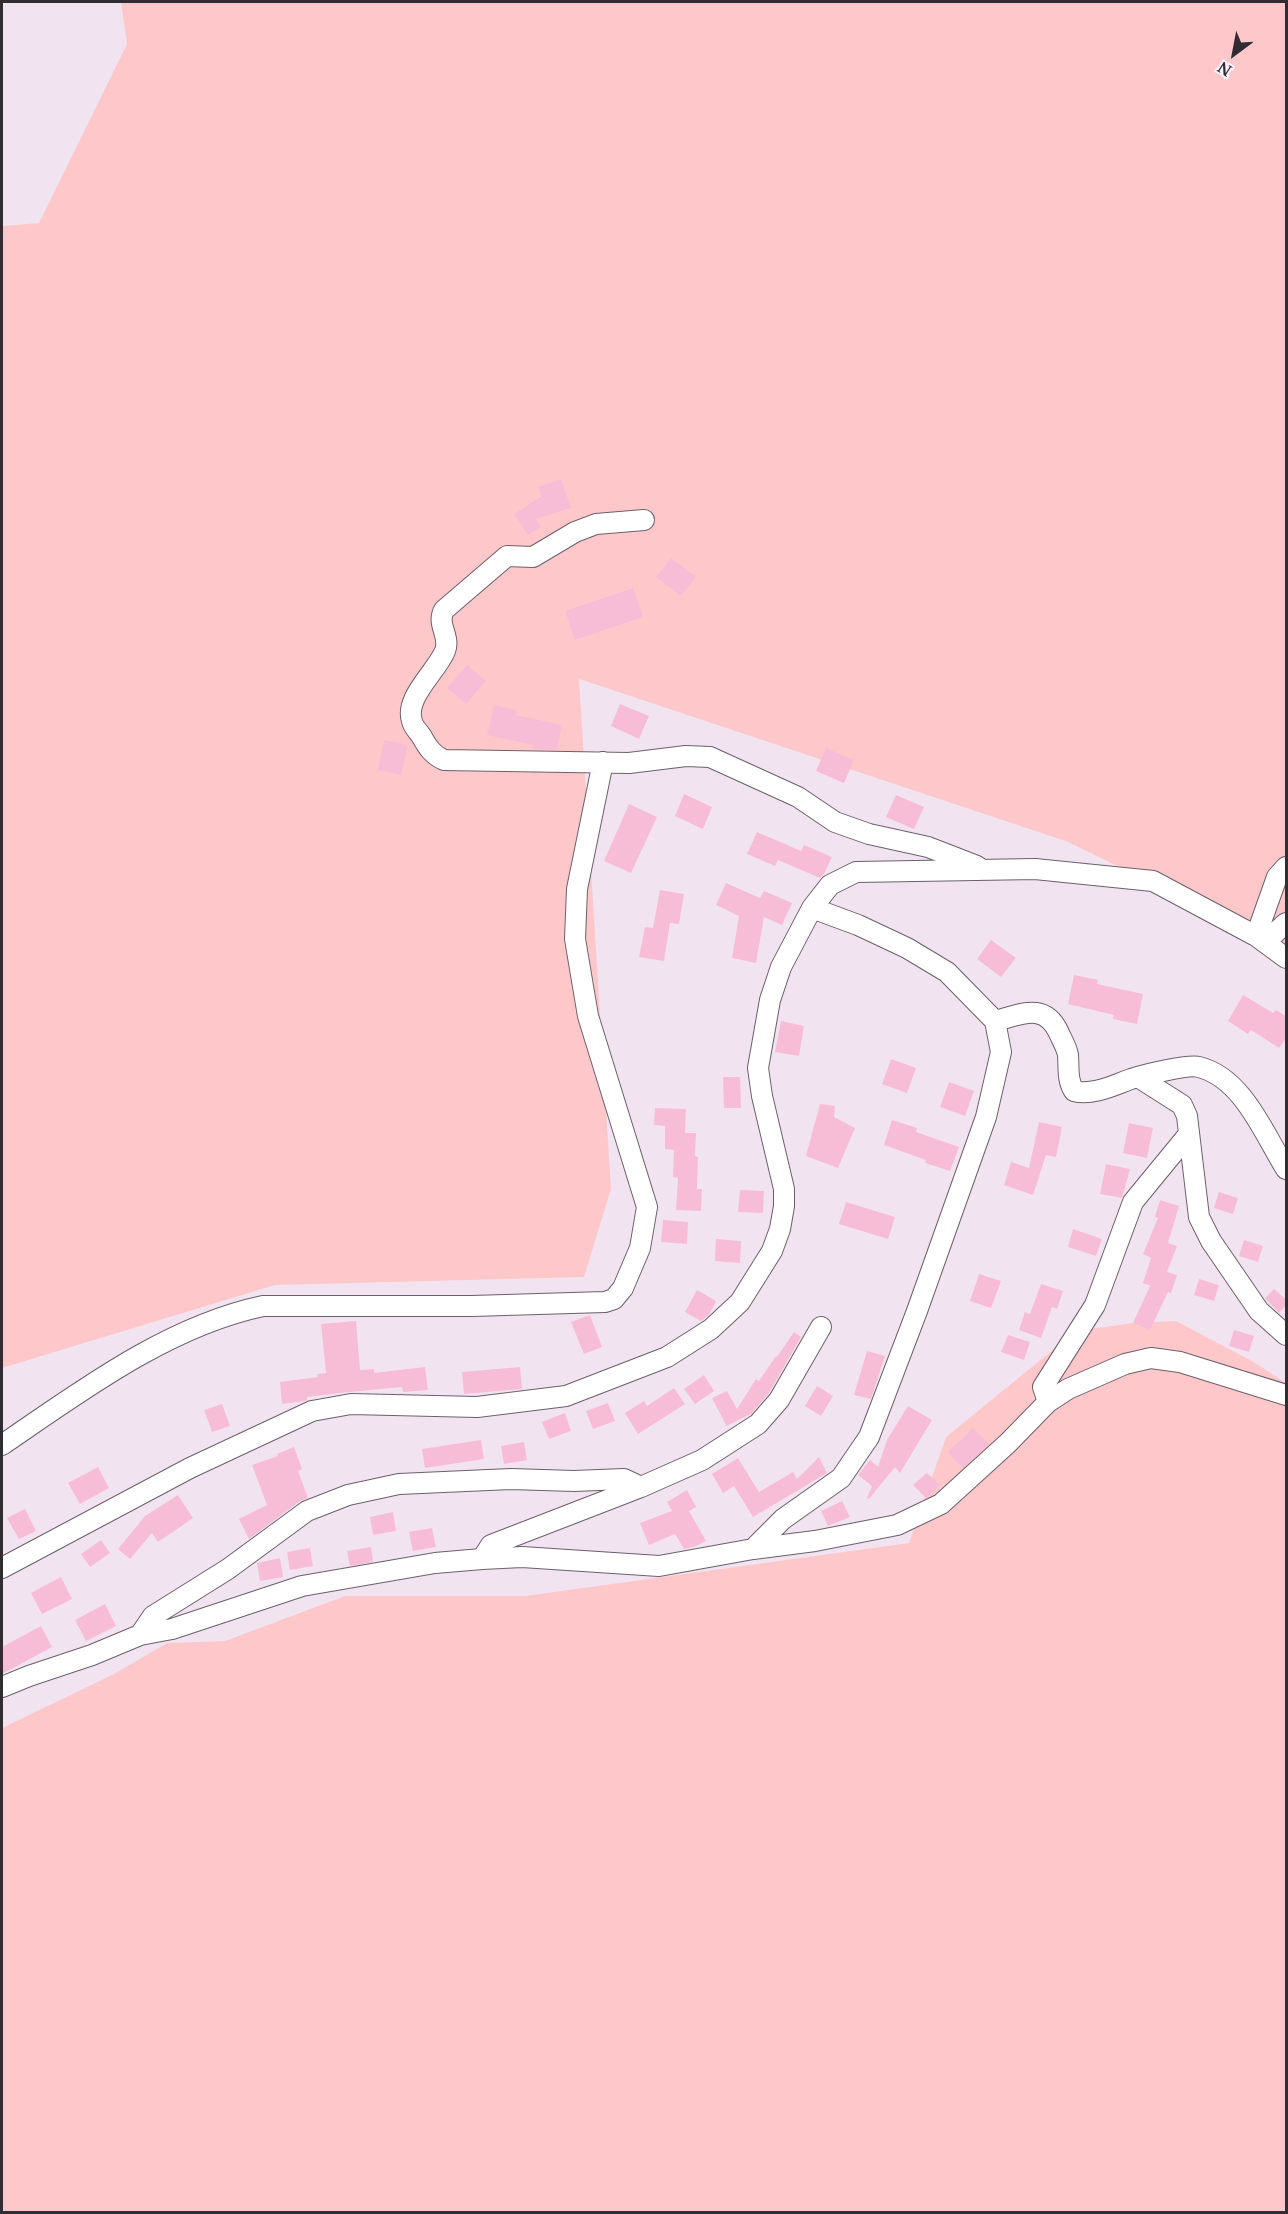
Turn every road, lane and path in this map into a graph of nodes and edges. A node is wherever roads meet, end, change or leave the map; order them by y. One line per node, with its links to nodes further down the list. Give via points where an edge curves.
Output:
1 (644, 520): 2 (street, via 596,524 533,557 507,556 501,560 444,610 441,624 447,638 446,650 411,707 412,722 431,751 444,760)
2 (603, 762): 4 (street, via 710,757 798,797 836,822); 17 (street, via 577,889 575,939 588,1016 647,1207 640,1248 623,1288 614,1299 472,1306 263,1306 233,1312 104,1377)
3 (1287, 867): 7 (street, via 1277,878)
4 (985, 869): 5 (street, via 856,872 830,885); 7 (street, via 1035,869 1153,881)
5 (812, 908): 9 (street, via 858,925 947,972); 21 (street, via 781,967 770,1000 758,1068 784,1189 780,1229 772,1251 740,1302 711,1329 667,1357 566,1396 477,1407 351,1404 312,1411 172,1478)
6 (1287, 923): 7 (street)
7 (1261, 939): 8 (street)
8 (1287, 958)
9 (995, 1021): 10 (street, via 1030,1012 1044,1014 1054,1023 1067,1052 1074,1091 1085,1094); 19 (street, via 1001,1052 986,1117 869,1437 842,1479 783,1519)
10 (1138, 1077): 11 (street, via 1182,1105); 12 (street, via 1198,1066 1220,1077 1247,1102)
11 (1188, 1135): 14 (street, via 1199,1217 1259,1311); 16 (street, via 1134,1202 1095,1305 1043,1387)
12 (1287, 1169)
13 (821, 1327): 18 (street, via 779,1400 758,1424 702,1460)
14 (1287, 1335)
15 (1287, 1395): 16 (street, via 1180,1362 1152,1358 1125,1364)
16 (1048, 1402): 19 (street, via 941,1504 897,1525)
17 (2, 1444)
18 (641, 1487): 20 (street, via 491,1545); 22 (street, via 624,1479 511,1479 399,1484 348,1495 307,1511 228,1569 153,1616)
19 (753, 1549): 20 (street, via 659,1566 522,1557)
20 (482, 1559): 22 (street, via 435,1563 302,1586 172,1629)
21 (2, 1568)
22 (140, 1635): 23 (street)
23 (2, 1687)

